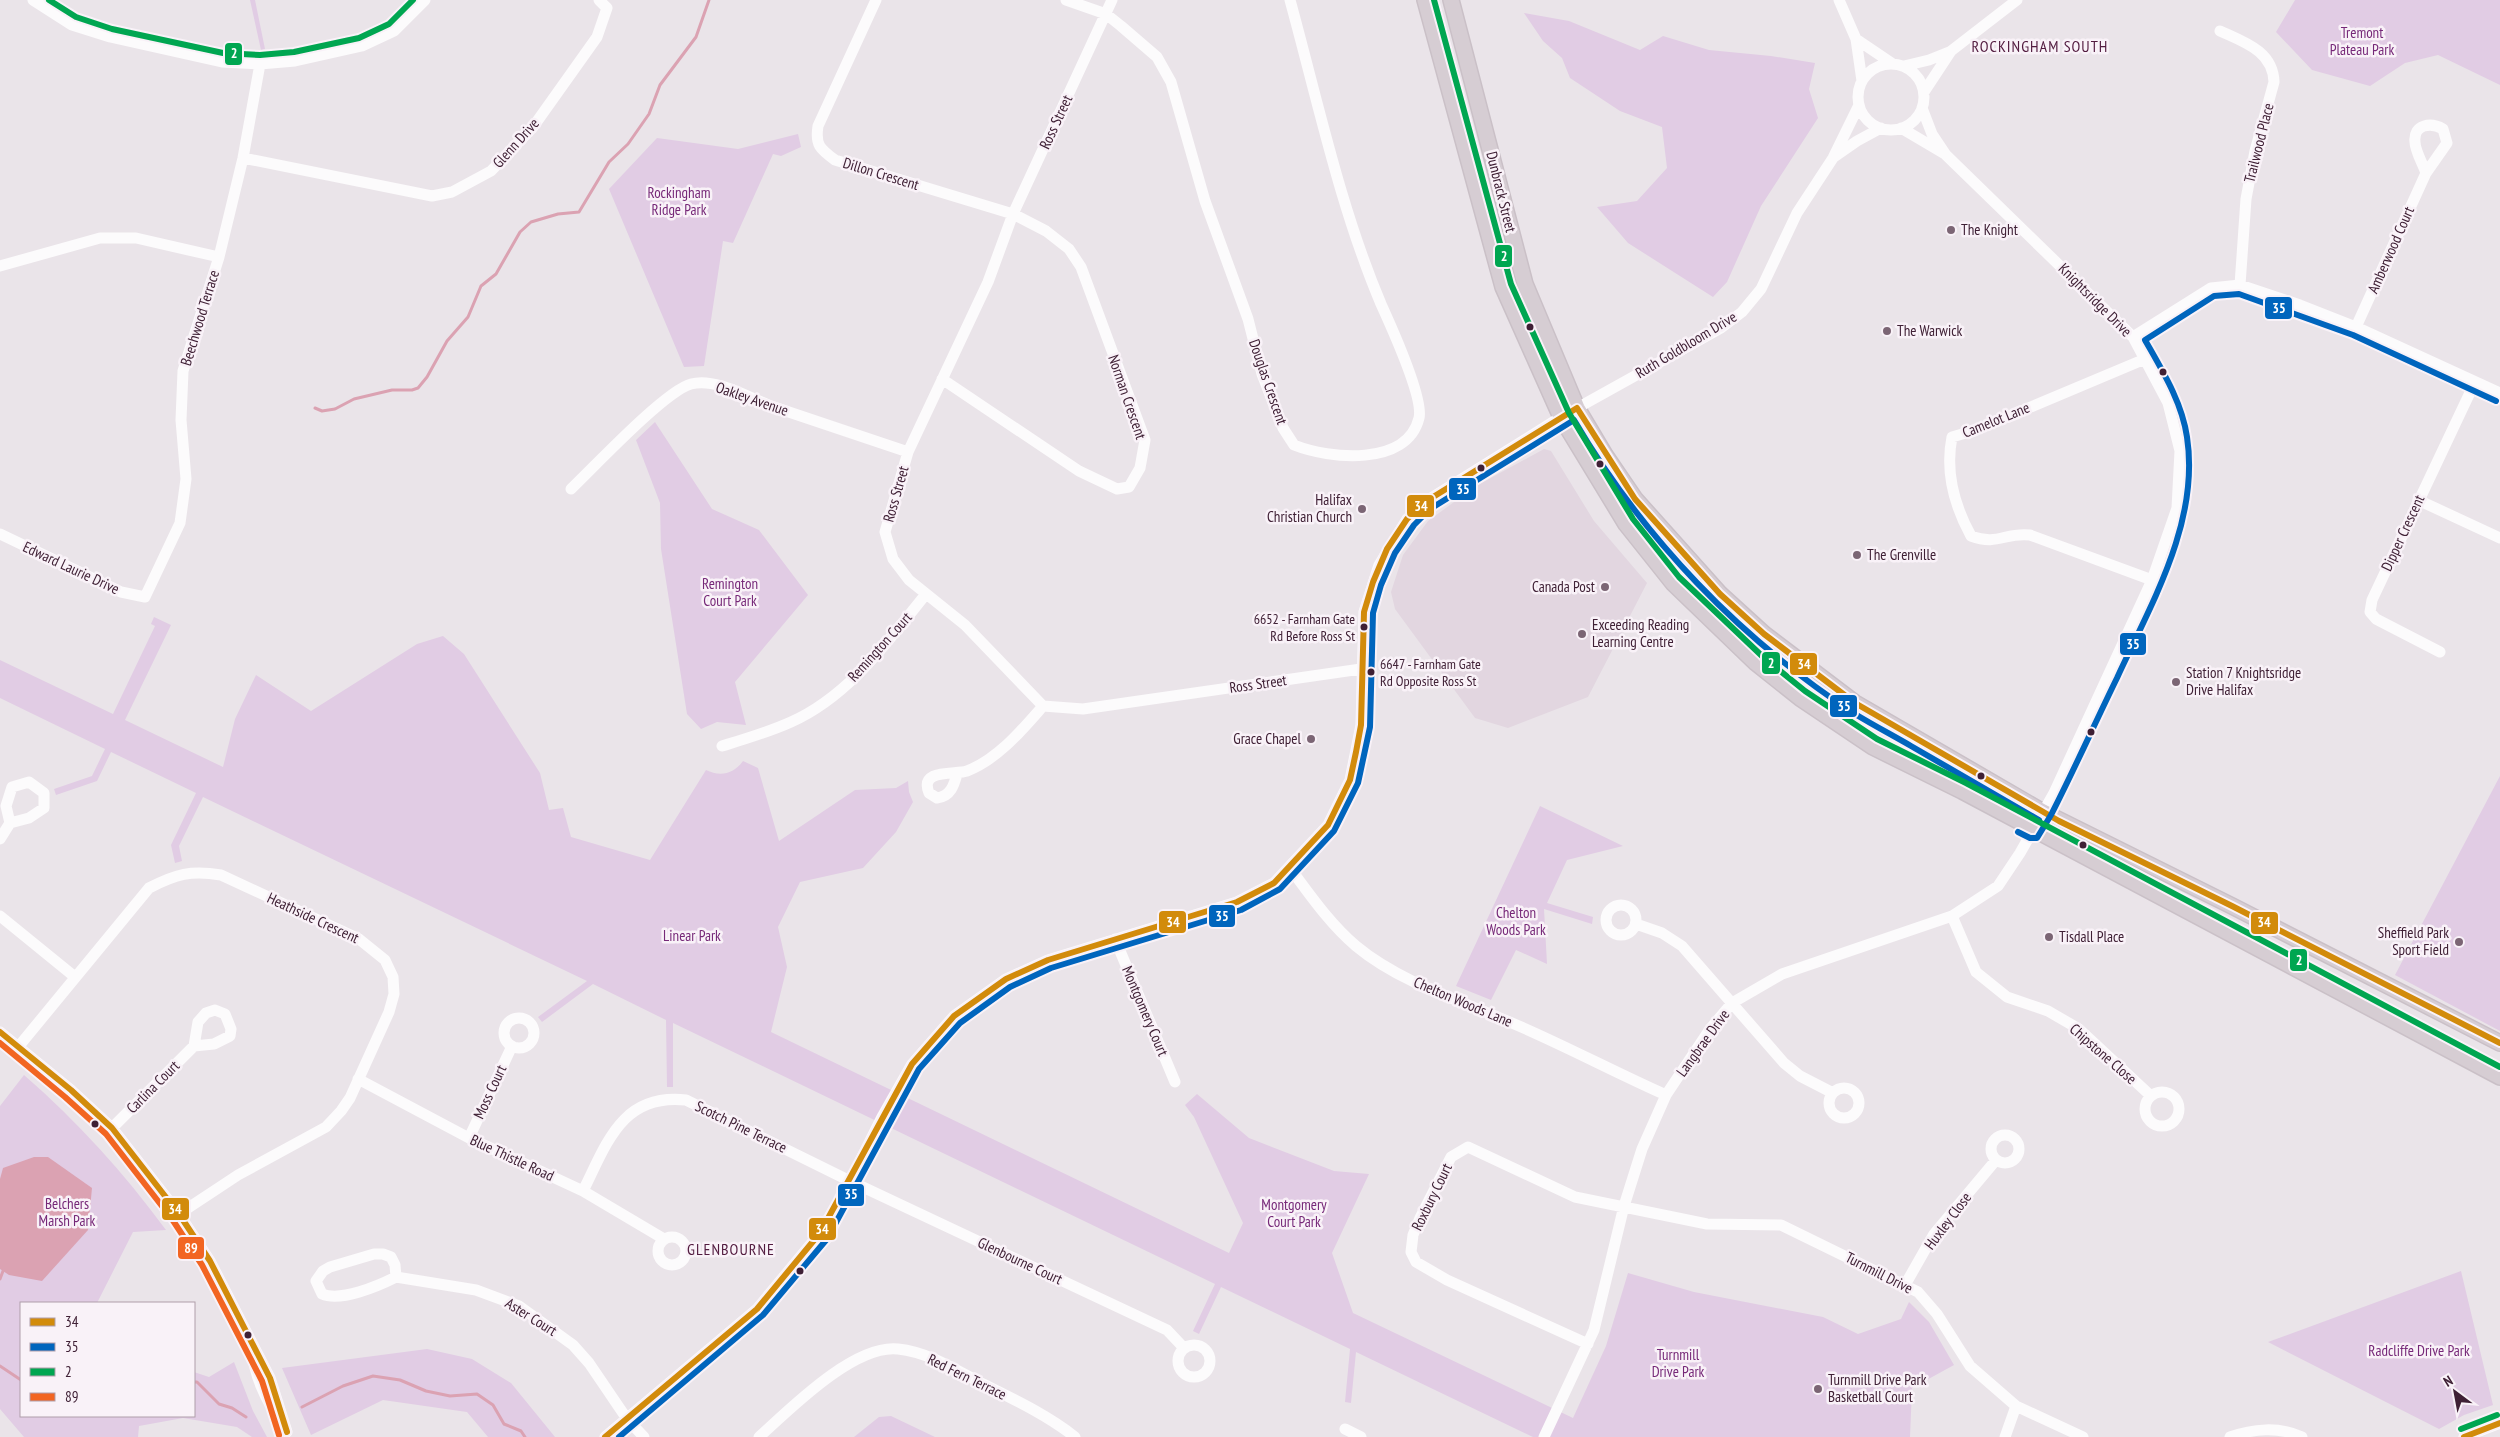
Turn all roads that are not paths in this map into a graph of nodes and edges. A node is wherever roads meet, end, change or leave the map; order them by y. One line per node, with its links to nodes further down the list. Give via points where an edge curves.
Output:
1 (33, 0): 16 (street, via 72,25 110,37 222,62)
2 (425, 0): 16 (street, via 394,31 362,46)
3 (599, 0): 25 (street, Glenn Drive, via 607,8 597,37 533,127 491,170 452,192 432,196)
4 (876, 0): 28 (street, Dillon Crescent, via 818,126 816,138 821,149 835,160)
5 (1066, 0): 12 (street)
6 (1112, 0): 12 (street, Ross Street)
7 (1290, 0): 12 (street, Douglas Crescent, via 1340,185 1368,272 1398,342 1419,404 1420,416 1415,430 1402,445 1386,453 1326,455 1294,445 1283,428 1205,201 1171,82 1157,58)
8 (1425, 0): 39 (main road, Dunbrack Street, via 1503,287)
9 (1450, 0): 38 (main road, Dunbrack Street, via 1525,284)
10 (1839, 0): 14 (street)
11 (2017, 0): 15 (street)
12 (1106, 14): 28 (street, Ross Street)
13 (2220, 31): 31 (street, Trailwood Place, via 2266,56 2274,72 2246,199)
14 (1856, 38): 17 (street); 18 (street)
15 (1951, 52): 17 (street); 19 (street)
16 (260, 64): 25 (street, Beechwood Terrace)
17 (1899, 65): 18 (street, via 1875,68); 19 (street, via 1918,77)
18 (1862, 81): 20 (street)
19 (1924, 92): 21 (street)
20 (1859, 105): 22 (street, via 1863,115); 26 (street, Ruth Goldbloom Drive)
21 (1922, 108): 23 (street, via 1910,124); 24 (street, Knightsridge Drive, via 1932,134)
22 (1880, 128): 23 (street); 26 (street, Ruth Goldbloom Drive)
23 (1902, 128): 24 (street, Knightsridge Drive)
24 (1946, 155): 33 (street, Knightsridge Drive)
25 (243, 158): 29 (street, Beechwood Terrace)
26 (1833, 158): 38 (street, Ruth Goldbloom Drive, via 1797,213 1760,289 1742,312 1721,328)
27 (2426, 173): 32 (street, Amberwood Court)
28 (1014, 214): 35 (street, Ross Street, via 988,282); 35 (street, Norman Crescent, via 1046,231 1069,249 1082,267 1144,440 1140,468 1129,487 1117,489 1079,470)
29 (218, 257): 30 (street, via 136,238 100,238); 47 (street, Beechwood Terrace, via 183,371 181,420 186,479 180,523)
30 (0, 266)
31 (2240, 284): 32 (street); 33 (street, via 2212,288)
32 (2356, 327): 36 (street)
33 (2133, 337): 34 (street, Knightsridge Drive)
34 (2146, 359): 45 (street, Knightsridge Drive, via 2168,403 2180,451 2177,508); 45 (street, Camelot Lane, via 1952,437 1948,458 1954,496 1971,536 1996,541 2018,533 2030,535)
35 (942, 379): 40 (street, Ross Street)
36 (2474, 382): 37 (street); 42 (street, Dipper Crescent)
37 (2500, 393)
38 (1577, 408): 39 (street, Ruth Goldbloom Drive); 53 (main road, Dunbrack Street, via 1636,499 1720,594 1764,634 1855,703)
39 (1561, 417): 49 (street, Ruth Goldbloom Drive, via 1425,502 1407,519 1387,549 1373,582 1364,612); 55 (main road, Dunbrack Street, via 1626,524 1649,554 1673,584 1756,663 1800,698 1873,747)
40 (908, 452): 41 (street, Oakley Avenue, via 734,390 705,383 690,384 670,396); 46 (street, Ross Street, via 886,532 893,559 909,580)
41 (571, 490)
42 (2418, 500): 44 (street); 48 (street, Dipper Crescent, via 2372,600 2370,612 2376,619)
43 (0, 534): 47 (street, Edward Laurie Drive, via 121,592)
44 (2500, 538)
45 (2152, 580): 53 (street, Knightsridge Drive)
46 (926, 594): 50 (street, Ross Street, via 965,625); 51 (street, Remington Court, via 857,677 822,704 792,722)
47 (144, 597)
48 (2440, 652)
49 (1362, 669): 50 (street, Ross Street, via 1111,705 1083,708); 57 (street, Ruth Goldbloom Drive, via 1361,725 1350,780 1328,825)
50 (1044, 706): 52 (street, via 1016,737 981,763)
51 (722, 746)
52 (957, 774)
53 (2043, 812): 55 (street, Langbrae Drive); 65 (main road, Dunbrack Street)
54 (10, 822): 56 (street)
55 (2033, 830): 59 (street, Langbrae Drive, via 1998,886); 69 (main road, Dunbrack Street)
56 (0, 839)
57 (1290, 868): 61 (street, Ruth Goldbloom Drive, via 1274,883 1237,902); 73 (street, Chelton Woods Lane, via 1320,909 1356,946 1396,972)
58 (0, 916): 62 (street)
59 (1952, 916): 63 (street, Langbrae Drive, via 1782,974); 74 (street, Chipstone Close, via 1976,972 2007,997 2048,1011 2079,1029)
60 (1636, 924): 63 (street, via 1662,933 1682,946)
61 (1115, 939): 71 (street, Montgomery Court); 78 (street, Ruth Goldbloom Drive, via 1066,953 1006,979 954,1016 912,1064)
62 (75, 977): 66 (street, Heathside Crescent); 70 (street, Heathside Crescent, via 149,888 180,874 221,875 359,939 385,960 393,977 394,994)
63 (1732, 1003): 72 (street, via 1784,1063 1800,1076); 73 (street, Langbrae Drive, via 1710,1029)
64 (0, 1032): 66 (street)
65 (2500, 1044)
66 (19, 1046): 75 (street)
67 (194, 1046): 75 (street, Carlina Court)
68 (512, 1046): 76 (street, Moss Court)
69 (2500, 1077)
70 (358, 1079): 76 (street, Blue Thistle Road); 81 (street, Heathside Crescent, via 341,1111 326,1127 238,1175)
71 (1175, 1082)
72 (1833, 1093)
73 (1666, 1095): 80 (street, Langbrae Drive, via 1642,1149)
74 (2151, 1096)
75 (112, 1128): 81 (street)
76 (469, 1138): 79 (street, Blue Thistle Road)
77 (1996, 1160): 84 (street, Huxley Close, via 1934,1234)
78 (850, 1181): 79 (street, Scotch Pine Terrace, via 707,1109 686,1100 669,1098 639,1106 626,1117 608,1141); 86 (street, Glenbourne Court, via 1167,1330); 88 (street, Ruth Goldbloom Drive, via 820,1233 757,1308)
79 (583, 1191): 82 (street, Blue Thistle Road)
80 (1624, 1206): 84 (street, Turnmill Drive, via 1707,1224 1781,1225); 85 (street, Langbrae Drive); 85 (street, Roxbury Court, via 1575,1196 1468,1147 1452,1157 1413,1235 1411,1252 1424,1268)
81 (179, 1214): 91 (street, via 210,1261 252,1345 258,1382)
82 (664, 1239)
83 (396, 1277): 83 (street, via 391,1257 383,1254 330,1267 316,1281 322,1294 336,1297); 88 (street, Aster Court, via 476,1290 519,1306 573,1344)
84 (1905, 1285): 87 (street, Turnmill Drive, via 1928,1302 1970,1366)
85 (1588, 1344): 97 (street, Langbrae Drive)
86 (1184, 1348)
87 (2016, 1406): 98 (street); 99 (street, Turnmill Drive)
88 (628, 1419): 92 (street, Ruth Goldbloom Drive); 93 (street)
89 (2500, 1424): 102 (street)
90 (1345, 1429): 96 (street)
91 (289, 1435)
92 (605, 1437)
93 (644, 1437)
94 (759, 1437): 95 (street, Red Fern Terrace, via 792,1406 848,1363 870,1352 896,1348 931,1357 1030,1408)
95 (1075, 1437)
96 (1361, 1437)
97 (1544, 1437)
98 (2004, 1437)
99 (2083, 1437)
100 (2230, 1437): 101 (street, via 2271,1430)
101 (2302, 1437)
102 (2464, 1437)

